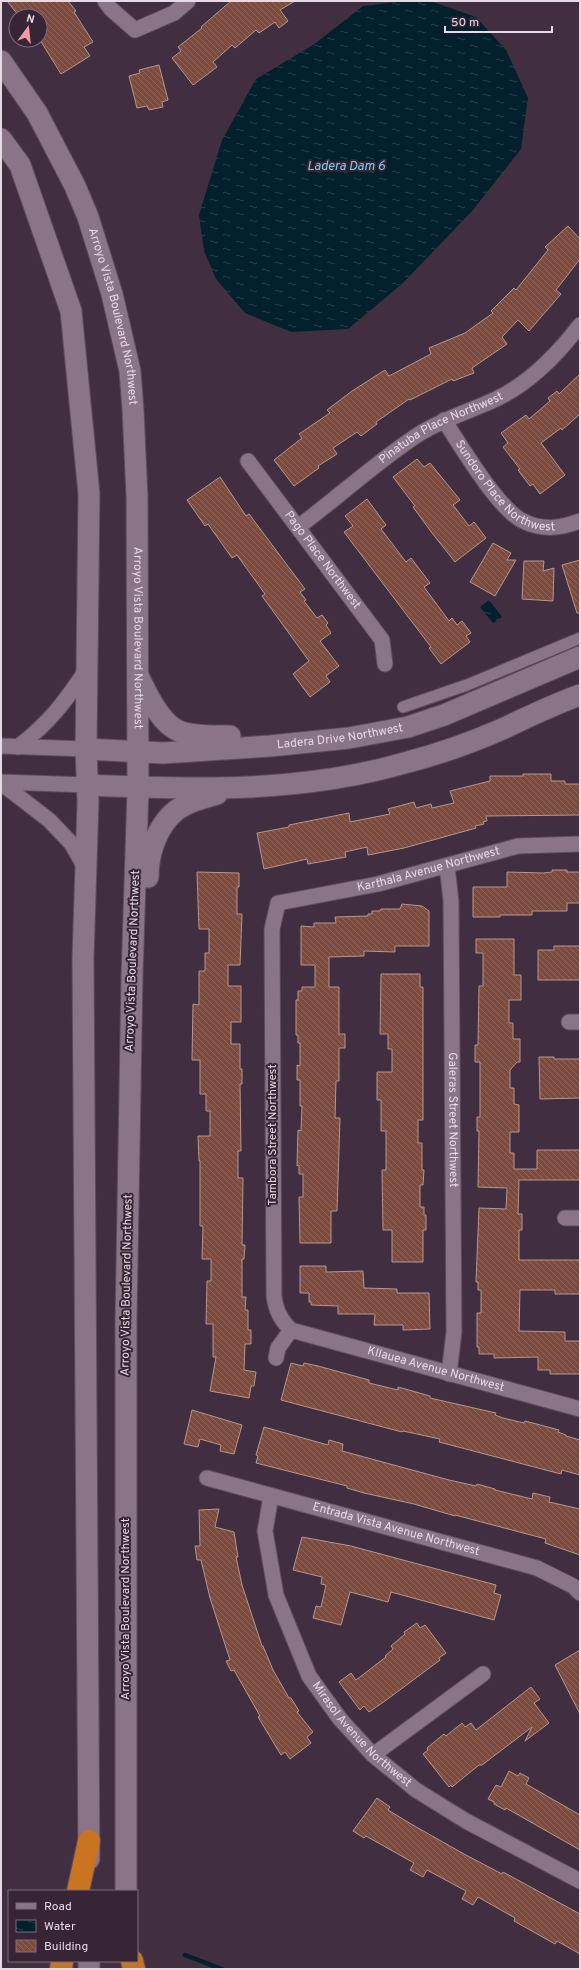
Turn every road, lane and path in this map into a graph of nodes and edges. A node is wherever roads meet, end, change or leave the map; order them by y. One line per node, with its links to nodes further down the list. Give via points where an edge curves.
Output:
1 (105, 1): 2 (street, via 135,30 174,12)
2 (188, 1)
3 (1, 61): 14 (main road, Arroyo Vista Boulevard Northwest, via 41,120 86,211 102,260 130,371 137,496)
4 (1, 139): 13 (main road, via 20,165 71,311 89,494)
5 (580, 325): 6 (street, Pinatuba Place Northwest, via 557,352 525,381 494,400)
6 (444, 420): 8 (street, Sundoro Place Northwest, via 498,498 517,517 544,528 565,526); 9 (street, Pinatuba Place Northwest, via 358,478)
7 (248, 460): 9 (street, Pago Place Northwest)
8 (580, 521)
9 (298, 526): 12 (street, Pago Place Northwest, via 382,640)
10 (580, 638): 16 (street, via 467,685)
11 (580, 657): 17 (main road, Ladera Drive Northwest, via 451,712 408,727 349,738)
12 (385, 664)
13 (87, 669): 19 (street, via 54,715); 20 (main road)
14 (137, 674): 17 (main road, via 157,710 175,730 204,736 272,737); 21 (main road, Arroyo Vista Boulevard Northwest)
15 (580, 695): 25 (main road, via 499,730 409,762 302,784)
16 (403, 707)
17 (296, 743): 21 (main road, Ladera Drive Northwest, via 163,753)
18 (1, 746): 19 (street)
19 (18, 747): 20 (street)
20 (86, 749): 21 (main road, Ladera Drive Northwest); 23 (main road)
21 (137, 751): 24 (main road, Arroyo Vista Boulevard Northwest)
22 (1, 782): 23 (street); 28 (street, via 49,820 71,843)
23 (87, 785): 24 (main road); 28 (main road)
24 (138, 788): 25 (main road); 30 (main road, Arroyo Vista Boulevard Northwest)
25 (236, 789): 30 (main road, via 186,804 163,825 151,850 148,868 145,954)
26 (580, 844): 27 (street, Karthala Avenue Northwest, via 518,846)
27 (446, 866): 29 (street, Karthala Avenue Northwest, via 378,884); 35 (street, Galeras Street Northwest, via 451,900 454,1332)
28 (86, 870): 42 (main road, via 83,958)
29 (278, 903): 33 (street, Tambora Street Northwest, via 272,929 274,1296 276,1310)
30 (132, 976): 46 (main road, Arroyo Vista Boulevard Northwest, via 126,1320)
31 (565, 1218): 32 (street)
32 (580, 1218)
33 (291, 1330): 34 (street, via 278,1348); 35 (street, KIlauea Avenue Northwest)
34 (276, 1358)
35 (449, 1374): 36 (street, KIlauea Avenue Northwest)
36 (580, 1409)
37 (208, 1478): 38 (street, Entrada Vista Avenue Northwest)
38 (271, 1496): 39 (street, Entrada Vista Avenue Northwest, via 537,1568 573,1586); 41 (street, Mirasol Avenue Northwest, via 265,1531 276,1595 309,1676 340,1719)
39 (580, 1593)
40 (483, 1674): 41 (street)
41 (374, 1755): 43 (street, Mirasol Avenue Northwest, via 416,1790 466,1821)
42 (89, 1841): 44 (highway); 45 (main road)
43 (580, 1881)
44 (78, 1890)
45 (89, 1890)
46 (126, 1890)

